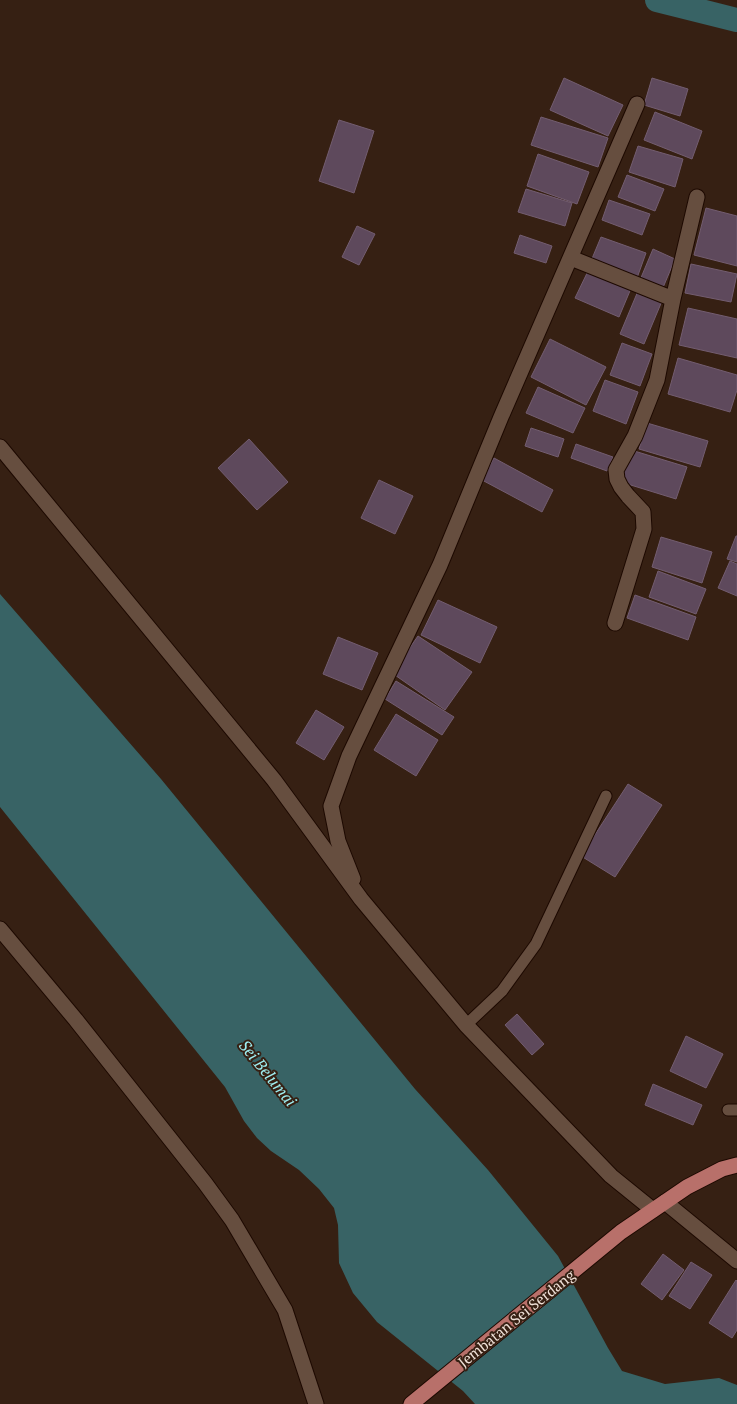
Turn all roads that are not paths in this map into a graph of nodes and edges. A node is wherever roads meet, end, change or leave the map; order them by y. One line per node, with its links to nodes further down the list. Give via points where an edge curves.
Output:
1 (637, 104): 3 (street)
2 (697, 197): 4 (street)
3 (571, 258): 4 (street); 8 (street, via 440,565 349,756 331,806 338,841)
4 (673, 299): 6 (street, via 658,380 635,436 616,470 621,487 645,514 644,529)
5 (0, 447): 8 (street, via 274,780)
6 (615, 623)
7 (606, 796): 10 (lane, via 536,944 502,991)
8 (361, 899): 10 (street)
9 (0, 929): 14 (street, via 76,1020 232,1220 285,1310)
10 (466, 1025): 12 (street, via 611,1176)
11 (737, 1165): 12 (highway, Jembatan Sei Serdang, via 687,1187)
12 (659, 1206): 13 (street); 15 (highway, Jembatan Sei Serdang, via 621,1232)
13 (737, 1261)
14 (316, 1404)
15 (411, 1404)

